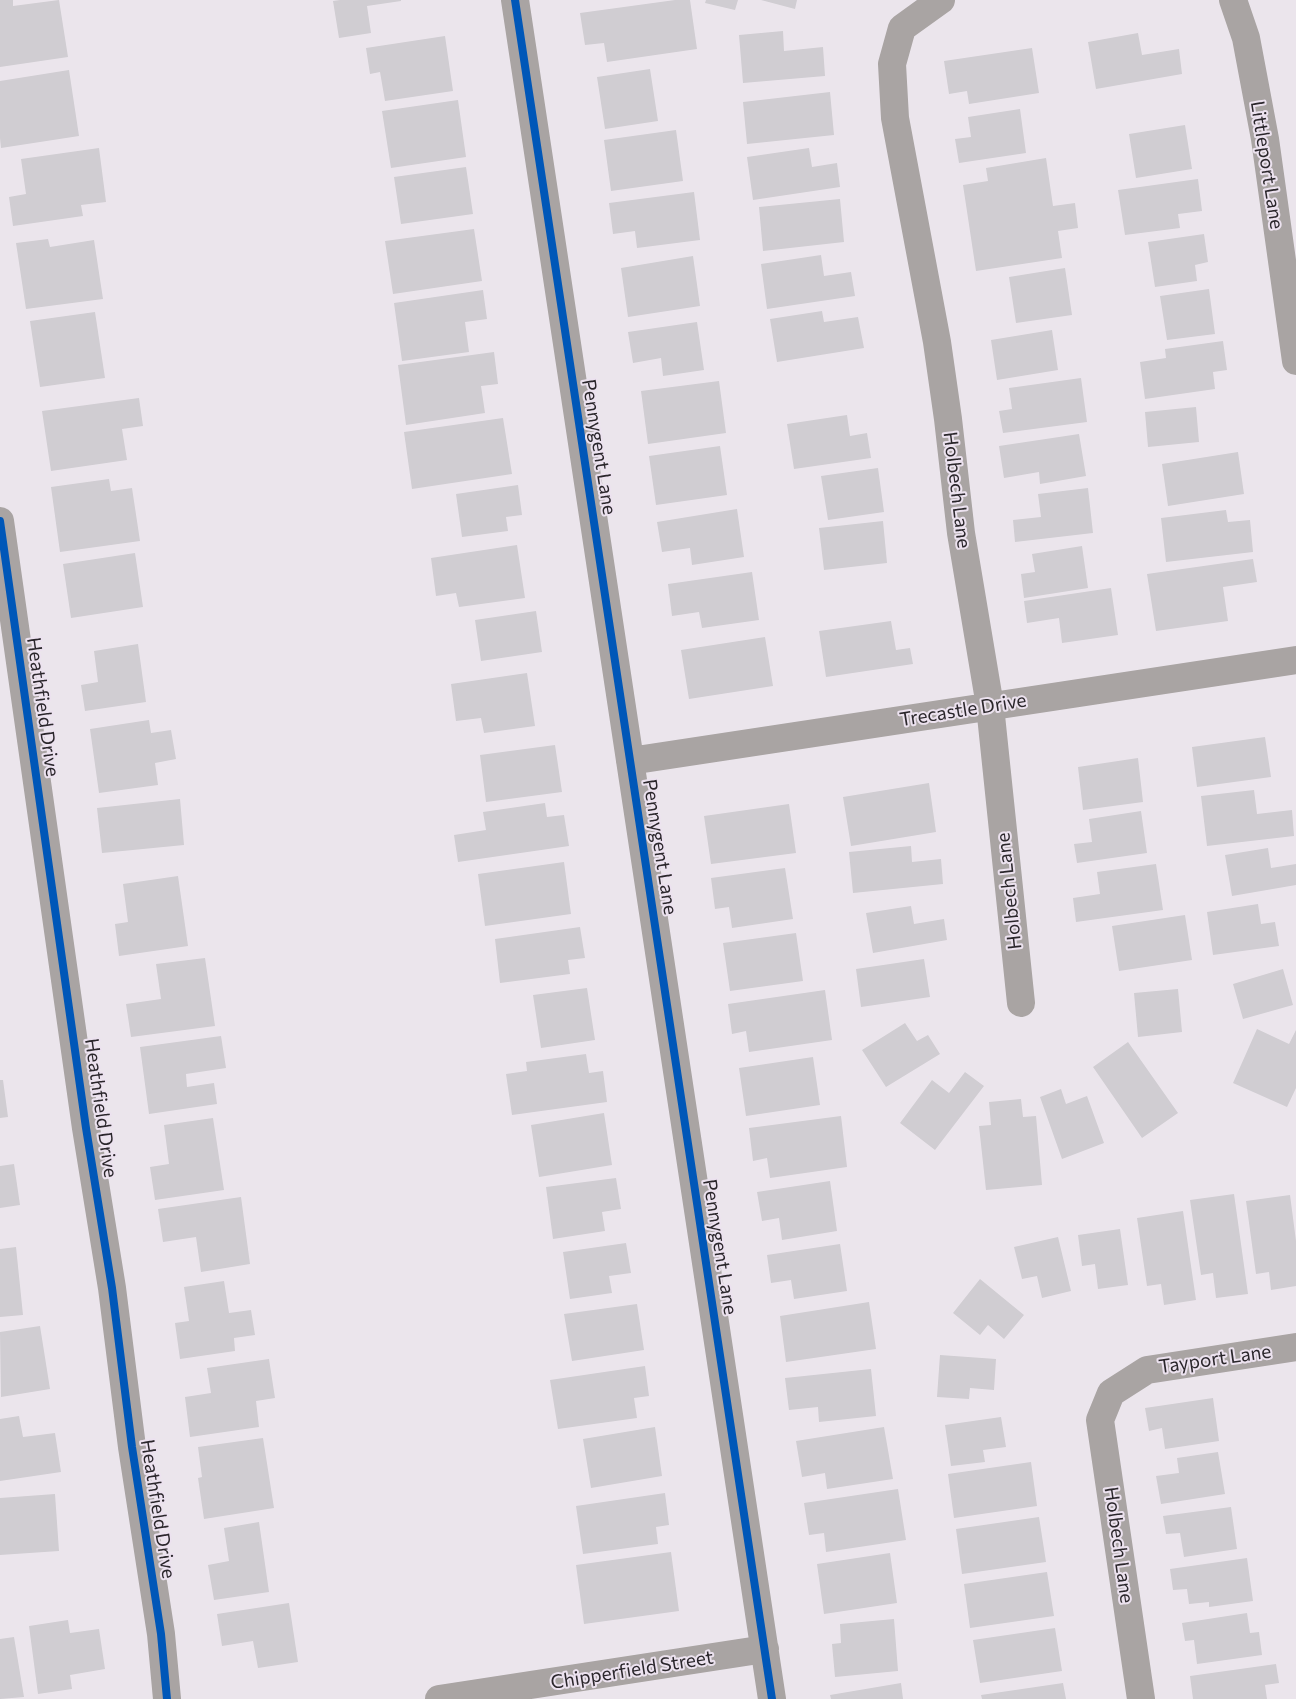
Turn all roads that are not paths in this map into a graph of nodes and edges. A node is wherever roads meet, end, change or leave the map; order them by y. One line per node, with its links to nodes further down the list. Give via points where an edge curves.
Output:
1 (515, 0): 8 (street, Pennygent Lane)
2 (941, 0): 7 (street, Holbech Lane, via 902,28 892,64 895,118 936,342 961,533)
3 (1233, 0): 4 (street, Littleport Lane, via 1246,38 1265,139)
4 (1296, 361)
5 (0, 522): 13 (street, Heathfield Drive, via 86,1128 112,1288 161,1634)
6 (1296, 660): 7 (street, Trecastle Drive)
7 (990, 706): 8 (street, Trecastle Drive); 9 (street, Holbech Lane)
8 (630, 761): 12 (street, Pennygent Lane)
9 (1021, 1003)
10 (1296, 1347): 11 (street, Tayport Lane, via 1147,1370)
11 (1111, 1393): 16 (street, Holbech Lane, via 1100,1420)
12 (765, 1649): 14 (street, Chipperfield Street); 15 (street, Pennygent Lane)
13 (167, 1699)
14 (439, 1699)
15 (772, 1699)
16 (1142, 1699)

